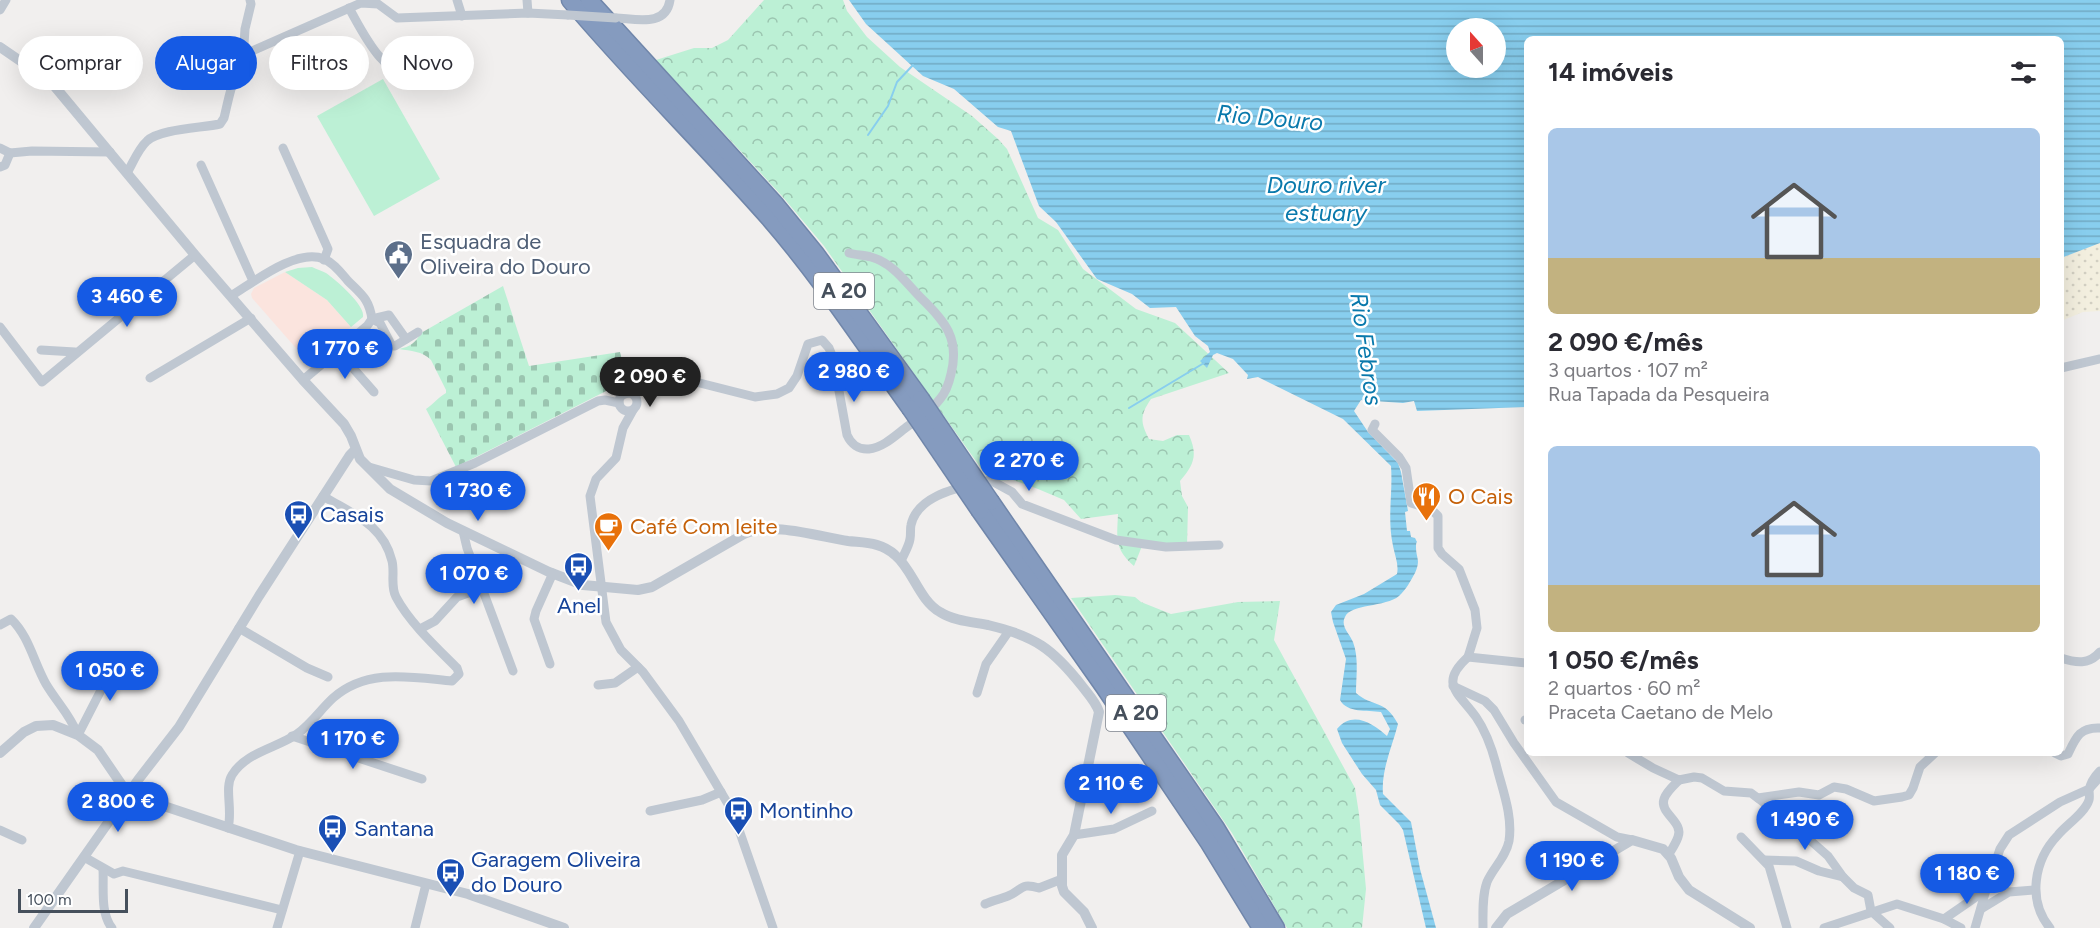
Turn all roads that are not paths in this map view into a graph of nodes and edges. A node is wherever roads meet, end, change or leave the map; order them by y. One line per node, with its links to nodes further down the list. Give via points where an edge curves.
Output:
1 (6, 0): 11 (street)
2 (250, 0): 14 (street)
3 (457, 0): 13 (street)
4 (527, 0): 12 (street)
5 (589, 0): 19 (highway, A 20)
6 (670, 0): 10 (street, bridge, via 664,16 654,20 616,18)
7 (361, 1): 8 (street); 9 (street)
8 (378, 2): 13 (street, via 397,18)
9 (349, 8): 16 (street); 17 (street)
10 (569, 8): 12 (street); 19 (highway, A 20)
11 (0, 10)
12 (528, 13): 13 (street)
13 (462, 16)
14 (244, 36)
15 (0, 47): 22 (street, via 51,82)
16 (257, 49)
17 (381, 59)
18 (231, 90): 26 (street, via 220,124 151,138)
19 (691, 124): 54 (highway, A 20, bridge, via 816,254)
20 (0, 148): 23 (street)
21 (283, 148): 29 (street, via 328,249)
22 (110, 152): 23 (street); 26 (street)
23 (10, 153): 25 (street)
24 (201, 165): 30 (street)
25 (0, 167)
26 (127, 173): 28 (street)
27 (849, 253): 44 (street, via 871,257 900,275 941,319 953,343 953,368 941,398 886,442 865,449 849,440 833,358 822,340 808,344 797,376 789,388 777,394 755,397 680,378)
28 (195, 255): 31 (street); 39 (street)
29 (324, 260): 30 (street, via 314,257 287,263); 33 (street, via 370,304)
30 (253, 281): 31 (street)
31 (231, 296): 32 (street)
32 (251, 318): 42 (street); 43 (street)
33 (372, 319): 36 (street, via 389,315); 36 (street, via 380,323 392,346); 38 (street)
34 (0, 327): 39 (street, via 42,382)
35 (418, 332): 36 (street)
36 (406, 339)
37 (41, 350): 39 (street)
38 (337, 351): 43 (street); 45 (street)
39 (75, 352)
40 (2100, 359): 41 (street)
41 (2064, 367)
42 (150, 378)
43 (303, 380): 51 (street, via 344,423)
44 (658, 384): 46 (street); 48 (street, via 644,393)
45 (374, 392)
46 (626, 393): 47 (street, via 620,397); 48 (street, via 634,395)
47 (620, 406): 48 (street, via 626,411); 50 (street); 52 (street, via 598,401 431,481)
48 (635, 407): 50 (street)
49 (1375, 424): 67 (street, via 1372,430 1406,468 1411,503 1431,509 1438,516 1438,548 1459,568 1464,579 1477,628)
50 (622, 432): 60 (street, via 616,458 596,479 590,496)
51 (355, 450): 52 (street); 53 (street)
52 (369, 467): 55 (street, via 397,493)
53 (323, 496): 62 (street); 63 (street, via 359,515 379,534 392,559 393,592)
54 (985, 506): 122 (highway, A 20, via 1209,843); 123 (highway, A 20, via 1216,828)
55 (463, 531): 58 (street); 59 (street)
56 (1219, 545): 57 (street, via 1166,547 1116,540 1022,504 1012,492 990,480 928,501 911,524)
57 (902, 561): 60 (street, via 870,543 817,533 758,529 652,587); 64 (street, via 938,612)
58 (553, 573): 60 (street, via 588,587); 70 (street, via 534,619)
59 (482, 588): 63 (street, via 458,597 435,621); 72 (street)
60 (602, 588): 71 (street, via 603,610 612,635)
61 (0, 626): 78 (street, via 11,619 17,625)
62 (239, 628): 73 (street); 89 (street, via 179,728)
63 (420, 629): 79 (street, via 457,668 459,674 455,679 392,676 360,682 333,698)
64 (1009, 631): 76 (street, via 986,664); 95 (street, via 1058,657 1100,712)
65 (2100, 652): 68 (street, via 2080,663)
66 (118, 657): 78 (street)
67 (1468, 657): 69 (street); 75 (street, via 1456,669)
68 (2064, 659)
69 (1524, 663)
70 (550, 664)
71 (638, 667): 74 (street, via 615,683); 88 (street, via 679,721)
72 (513, 671)
73 (328, 677)
74 (598, 685)
75 (1452, 686): 98 (street, via 1485,701 1494,710 1556,802 1617,837); 124 (street, via 1477,718 1485,736 1510,823 1506,849 1487,882)
76 (977, 693)
77 (2100, 728): 81 (street, via 2083,730)
78 (78, 735): 80 (street, via 53,725 36,726); 89 (street, via 98,750)
79 (292, 736): 85 (street); 93 (street, via 246,760 231,776)
80 (0, 753)
81 (2064, 755)
82 (1633, 756): 86 (street)
83 (1932, 756): 90 (street, via 1920,767 1908,795 1902,797 1874,801 1834,787 1819,795 1799,792)
84 (2099, 775): 87 (street)
85 (422, 779)
86 (1679, 780): 90 (street, via 1702,778 1724,791 1751,793); 100 (street, via 1663,802 1679,828)
87 (2089, 789): 107 (street, via 2060,802 2009,835); 108 (street, via 2089,800 2042,858)
88 (721, 792): 91 (street); 121 (street, via 738,827)
89 (128, 794): 93 (street); 101 (street)
90 (1758, 798): 104 (street, via 1788,828 1828,856)
91 (650, 811)
92 (1152, 811): 95 (street, via 1114,829)
93 (228, 828): 99 (street)
94 (0, 830): 97 (street)
95 (1074, 835): 105 (street, via 1062,855)
96 (1741, 837): 102 (street)
97 (22, 840)
98 (1632, 840): 100 (street, via 1659,846); 125 (street, via 1507,914)
99 (300, 851): 106 (street); 111 (street)
100 (1669, 854): 126 (street, via 1678,877 1689,890)
101 (84, 857): 103 (street); 116 (street)
102 (1764, 860): 104 (street, via 1796,861); 127 (street)
103 (103, 869): 111 (street); 117 (street, via 105,915)
104 (1843, 877): 112 (street, via 1868,895)
105 (1062, 879): 109 (street, via 1039,888 1019,888 1012,895); 115 (street, via 1064,892 1084,912)
106 (426, 884): 114 (street, via 468,894); 119 (street)
107 (1986, 890): 110 (street); 113 (street)
108 (2035, 890): 110 (street, via 2009,892); 132 (street, via 2042,918)
109 (985, 904)
110 (1981, 909): 131 (street)
111 (282, 910): 118 (street)
112 (1871, 911): 113 (street, via 1897,904); 128 (street); 129 (street)
113 (1944, 919): 130 (street)
114 (552, 926): 120 (street)
115 (1088, 927)
116 (34, 928)
117 (112, 928)
118 (277, 928)
119 (415, 928)
120 (564, 928)
121 (773, 928)
122 (1261, 928)
123 (1276, 928)
124 (1483, 928)
125 (1496, 928)
126 (1750, 928)
127 (1786, 928)
128 (1824, 928)
129 (1890, 928)
130 (1961, 928)
131 (1975, 928)
132 (2050, 928)

